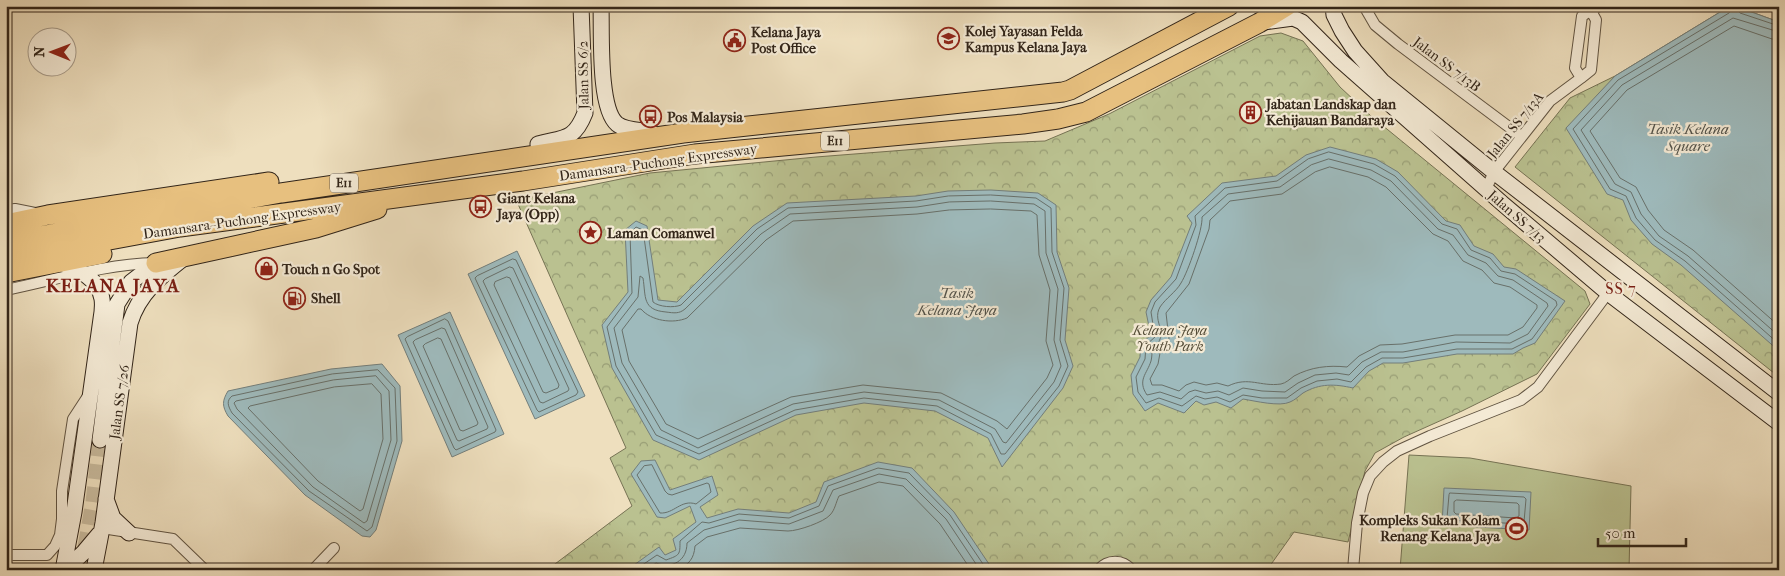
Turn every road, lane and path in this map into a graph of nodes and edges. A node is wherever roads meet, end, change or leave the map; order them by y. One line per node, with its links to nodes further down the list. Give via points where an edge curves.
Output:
1 (581, 6): 13 (street, Jalan SS 6/2, via 585,113 572,135)
2 (601, 6): 10 (street, Jalan SS 6/2, via 607,105 616,123 624,128)
3 (1229, 6): 11 (highway, Damansara–Puchong Expressway / E11, via 1064,92)
4 (1287, 6): 8 (highway, Damansara–Puchong Expressway / E11)
5 (1333, 6): 14 (street, Jalan SS 7/13, via 1334,15 1355,51 1382,81)
6 (1364, 6): 12 (street, Jalan SS 7/13B, via 1375,25)
7 (1595, 9): 9 (street, Jalan SS 7/13A, via 1591,70); 9 (street, Jalan SS 7/13A, via 1582,16 1575,68)
8 (1259, 23): 15 (street, Jalan SS 7/13, via 1293,18 1302,22 1341,61); 16 (highway, Damansara–Puchong Expressway / E11, via 1086,112 1058,119 695,154)
9 (1581, 78): 12 (street, Jalan SS 7/13A, via 1550,101)
10 (651, 132): 11 (highway, via 672,129); 13 (highway)
11 (683, 133): 19 (highway, Damansara–Puchong Expressway / E11, via 282,193)
12 (1521, 136): 14 (street, Jalan SS 7/13A)
13 (538, 144): 18 (highway, via 48,215)
14 (1494, 172): 15 (street, Jalan SS 7/13A); 31 (street, Jalan SS 7/13)
15 (1486, 190): 28 (street, Jalan SS 7/13)
16 (444, 192): 17 (highway, Damansara–Puchong Expressway / E11); 20 (highway, via 410,198 316,228)
17 (359, 203): 21 (highway, Damansara–Puchong Expressway / E11, via 180,227); 22 (highway)
18 (9, 212)
19 (6, 242)
20 (187, 256): 23 (highway); 34 (street, Jalan SS 7/26, via 147,290 132,314)
21 (6, 259)
22 (60, 263): 24 (highway); 25 (street)
23 (156, 263): 25 (street); 33 (street, via 131,282 117,304)
24 (6, 273)
25 (83, 273): 26 (street); 30 (street, via 98,288 102,300)
26 (36, 284): 27 (street); 29 (street)
27 (6, 290)
28 (1608, 293): 32 (street, Jalan SS 7/13); 45 (street, via 1538,387 1521,400 1397,451 1370,476 1357,523)
29 (6, 294)
30 (91, 391): 38 (street, via 73,419 62,491 60,534 55,546 47,555); 40 (street)
31 (1779, 393)
32 (1779, 423)
33 (100, 440)
34 (106, 498): 35 (street, Jalan SS 7/26); 36 (street, via 114,518)
35 (102, 528): 36 (street); 39 (street, Jalan SS 7/26); 40 (street, via 83,553)
36 (129, 533): 39 (street, via 110,539 102,547); 41 (street, via 173,539)
37 (334, 548): 42 (street)
38 (6, 555)
39 (95, 563)
40 (64, 570)
41 (205, 570)
42 (313, 570)
43 (1098, 570): 44 (street, via 1108,562 1116,561)
44 (1132, 570)
45 (1353, 570)

